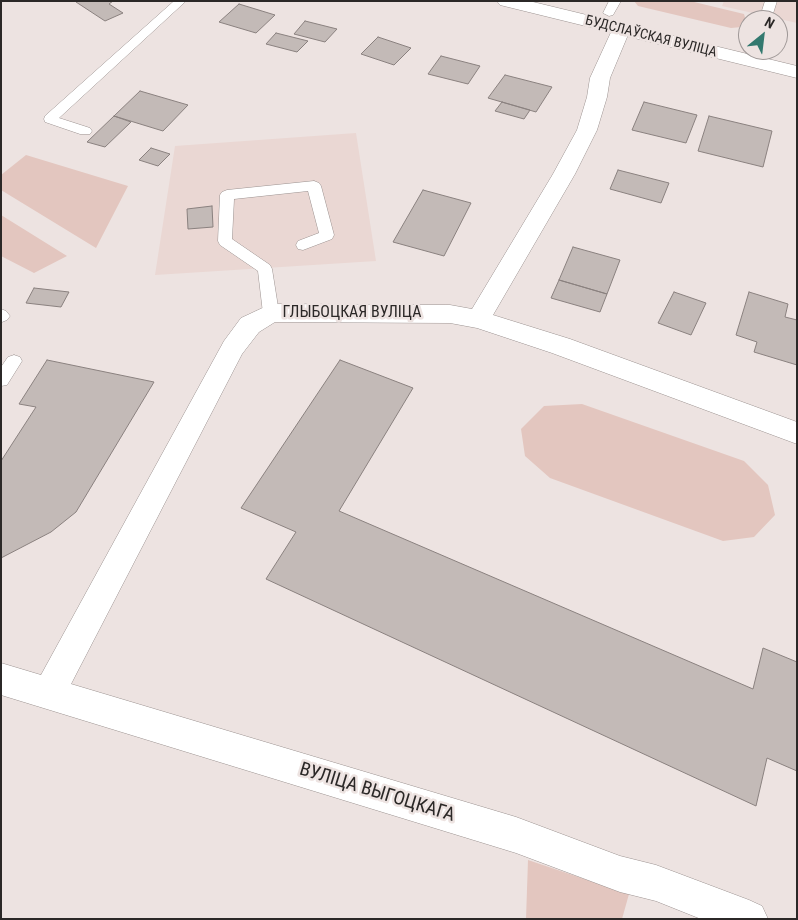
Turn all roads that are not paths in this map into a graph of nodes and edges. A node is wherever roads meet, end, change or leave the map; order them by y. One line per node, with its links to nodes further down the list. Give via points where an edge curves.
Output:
1 (181, 1): 7 (lane, via 50,119)
2 (506, 1): 4 (street, БУДСЛАЎСКАЯ ВУЛІЦА)
3 (561, 1): 4 (street, БУДСЛАЎСКАЯ ВУЛІЦА)
4 (615, 15): 5 (street, БУДСЛАЎСКАЯ ВУЛІЦА); 6 (street, БУДСЛАЎСКАЯ ВУЛІЦА); 10 (street, via 587,130)
5 (738, 43)
6 (797, 72)
7 (85, 131)
8 (304, 245): 9 (lane, via 327,235 314,186 227,195 225,241 265,268)
9 (271, 313): 10 (street, ГЛЫБОЦКАЯ ВУЛІЦА, via 450,314); 15 (street, ГЛЫБОЦКАЯ ВУЛІЦА, via 250,325 233,348)
10 (478, 319): 13 (street, ГЛЫБОЦКАЯ ВУЛІЦА, via 562,346)
11 (14, 361): 12 (lane)
12 (1, 380)
13 (797, 433)
14 (1, 679): 15 (street, ВУЛІЦА ВЫГОЦКАГА)
15 (49, 692): 16 (street, ВУЛІЦА ВЫГОЦКАГА, via 516,835 620,874 656,883)
16 (743, 918)

